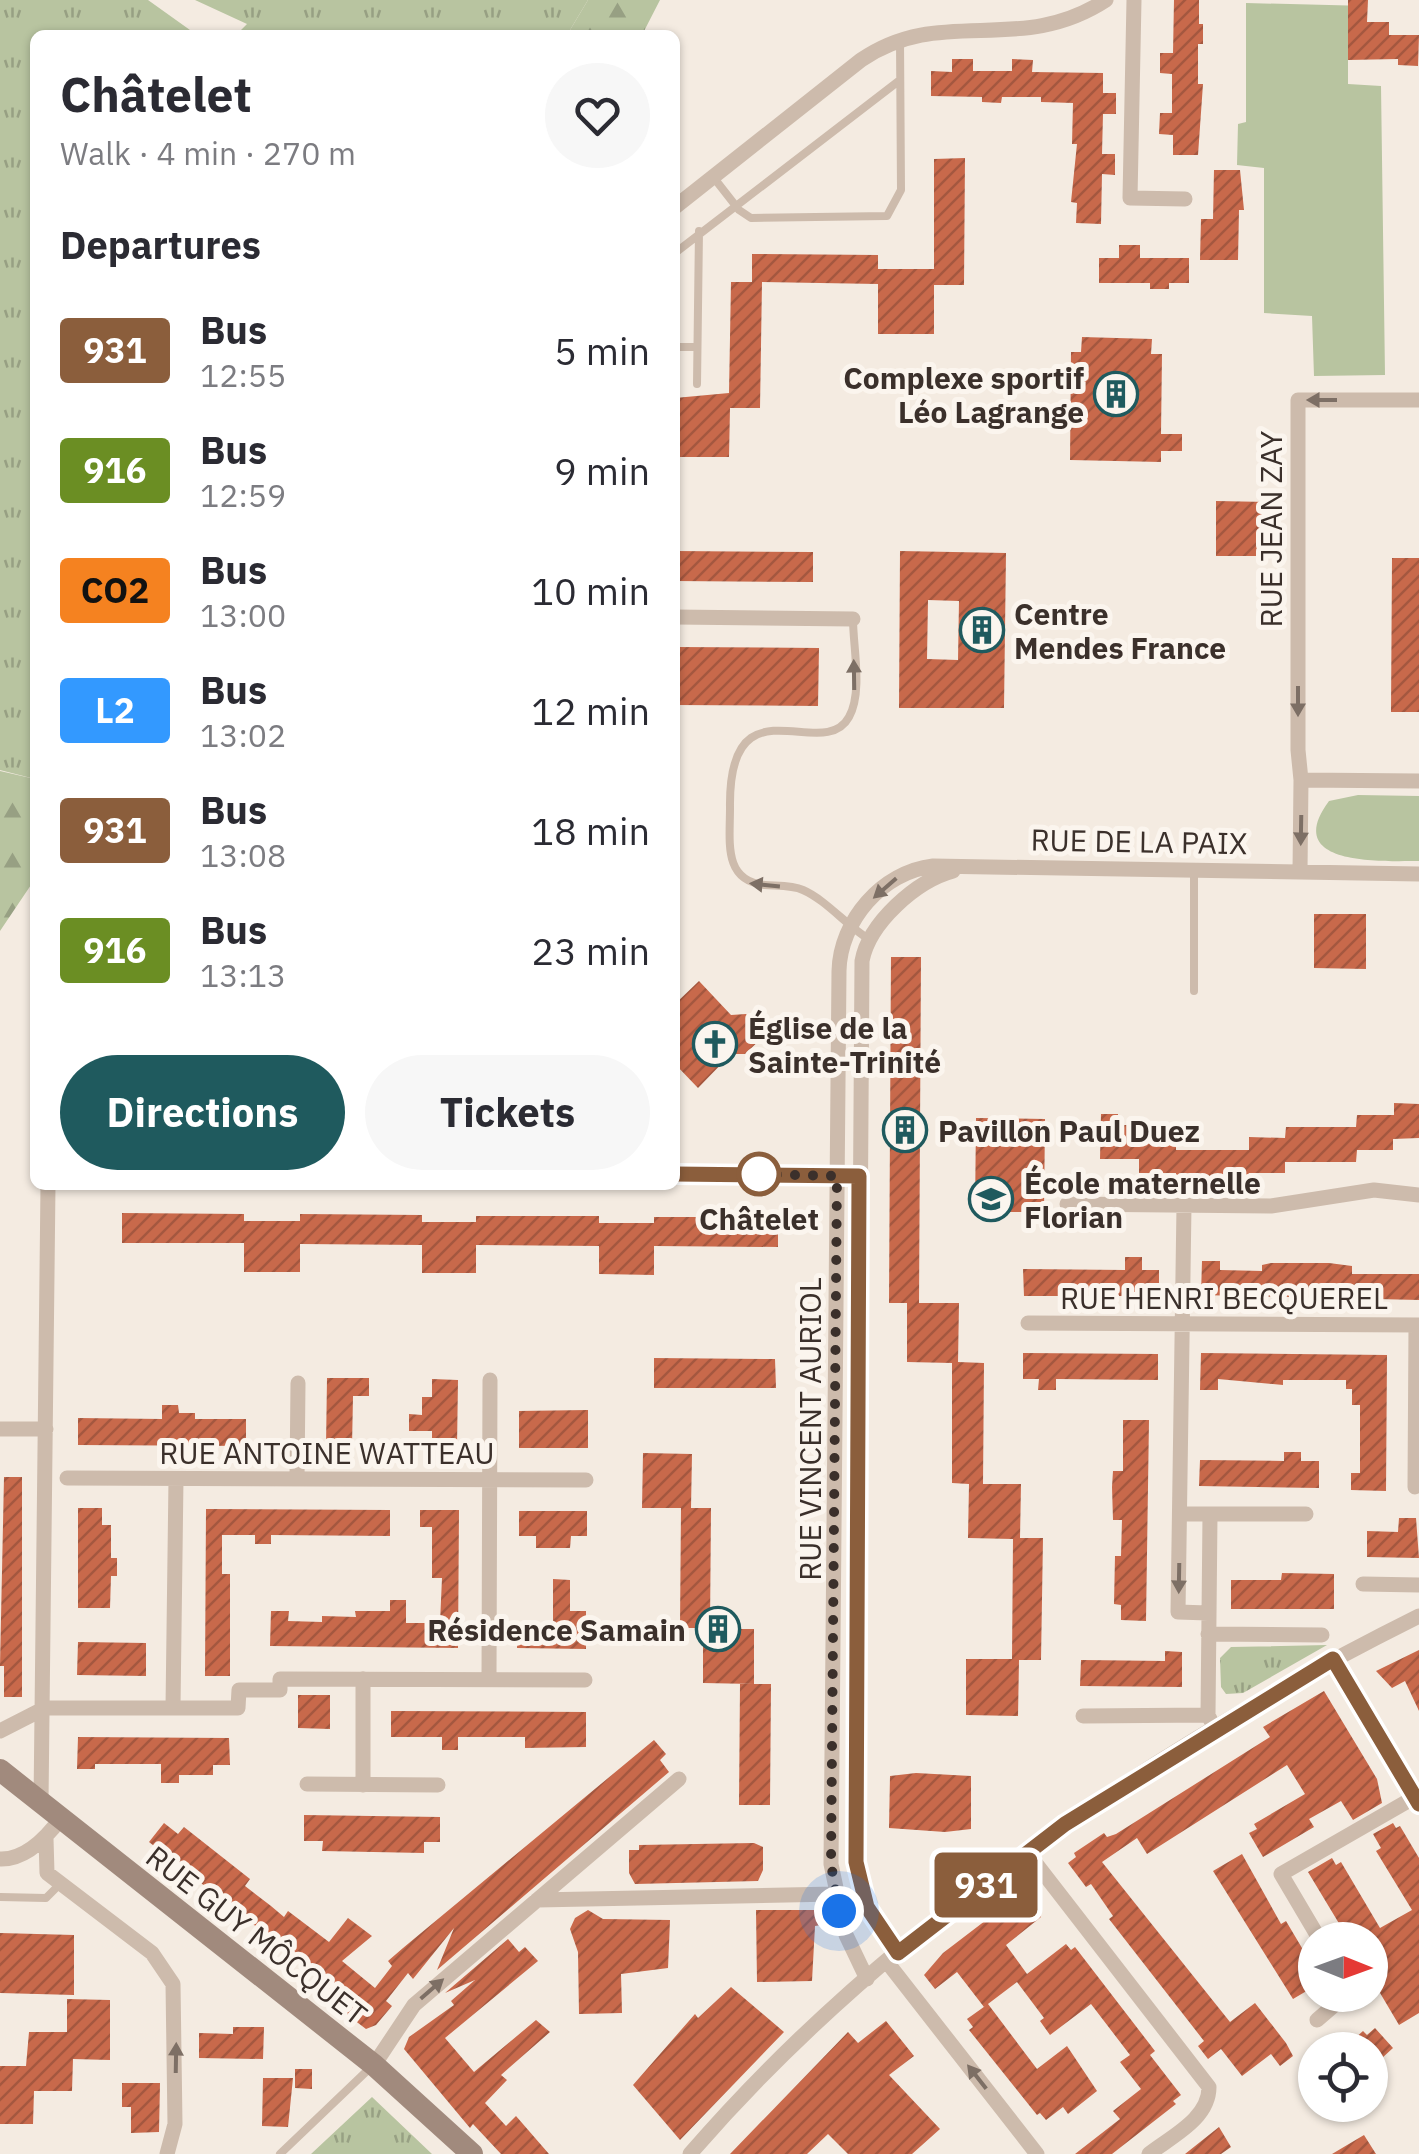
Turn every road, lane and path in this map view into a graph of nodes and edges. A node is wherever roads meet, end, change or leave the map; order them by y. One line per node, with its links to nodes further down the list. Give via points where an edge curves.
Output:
1 (1106, 0): 3 (street, via 1050,26)
2 (1134, 0): 6 (street, via 1130,198)
3 (900, 37): 4 (lane); 5 (street, via 860,60)
4 (900, 80): 8 (lane); 8 (lane, via 901,190 887,216 760,219)
5 (712, 176): 7 (street); 8 (lane)
6 (1185, 199)
7 (680, 203)
8 (734, 205): 9 (lane)
9 (700, 231): 10 (lane); 12 (lane)
10 (680, 249)
11 (680, 347): 12 (lane)
12 (698, 347): 13 (lane)
13 (698, 384)
14 (1419, 400): 17 (street, RUE JEAN ZAY, one-way to 17, via 1298,400)
15 (680, 617): 16 (street)
16 (853, 619): 23 (lane, one-way to 16, via 804,890 748,884 737,875 730,859 729,775 744,741 837,728 848,720 854,702)
17 (1302, 780): 18 (street); 21 (street, one-way to 21)
18 (1419, 781)
19 (976, 867): 20 (street, RUE DE LA PAIX); 23 (street, RUE VINCENT AURIOL, one-way to 23, via 905,872); 24 (street, via 923,884)
20 (1194, 869): 21 (street, RUE DE LA PAIX); 25 (lane)
21 (1300, 870): 22 (street, RUE DE LA PAIX)
22 (1419, 874)
23 (849, 927): 24 (lane); 27 (street, RUE VINCENT AURIOL, via 839,957)
24 (870, 940): 28 (street, RUE VINCENT AURIOL, via 862,961)
25 (1194, 991)
26 (680, 1174): 27 (street)
27 (837, 1176): 28 (street); 76 (street, RUE VINCENT AURIOL)
28 (859, 1176): 80 (street, RUE VINCENT AURIOL, via 856,1862 867,1907)
29 (48, 1190): 39 (street)
30 (1419, 1195): 32 (street, via 1374,1190 1271,1206)
31 (1067, 1204): 32 (street)
32 (1184, 1206): 34 (street)
33 (1028, 1323): 34 (street, RUE HENRI BECQUEREL)
34 (1182, 1324): 35 (street, RUE HENRI BECQUEREL); 46 (street)
35 (1417, 1325): 45 (street)
36 (490, 1380): 43 (street)
37 (298, 1383): 42 (street)
38 (0, 1429): 39 (street)
39 (46, 1429): 60 (street)
40 (67, 1478): 41 (street, RUE ANTOINE WATTEAU)
41 (176, 1479): 42 (street, RUE ANTOINE WATTEAU); 59 (street)
42 (297, 1479): 43 (street, RUE ANTOINE WATTEAU)
43 (490, 1480): 44 (street, RUE ANTOINE WATTEAU); 57 (street)
44 (586, 1480)
45 (1415, 1487)
46 (1180, 1514): 48 (street); 51 (street, one-way to 51, via 1178,1612)
47 (1306, 1514): 48 (street)
48 (1210, 1515): 51 (street)
49 (1362, 1584): 50 (street)
50 (1419, 1585)
51 (1208, 1613): 53 (street)
52 (1419, 1616): 55 (street)
53 (1208, 1634): 54 (street); 62 (street)
54 (1322, 1635)
55 (1333, 1659): 62 (street); 69 (street)
56 (363, 1679): 57 (street); 59 (street, via 280,1679 280,1690 239,1690 238,1708); 67 (street)
57 (488, 1679): 58 (street)
58 (584, 1680)
59 (173, 1707): 60 (street)
60 (45, 1708): 63 (street); 70 (street)
61 (1083, 1716): 62 (street)
62 (1212, 1721): 73 (street)
63 (0, 1731)
64 (0, 1770): 70 (street, RUE GUY MÔCQUET)
65 (680, 1779): 78 (street)
66 (307, 1784): 67 (street)
67 (363, 1785): 68 (street)
68 (438, 1785)
69 (1417, 1801): 79 (street, via 1281,1874)
70 (40, 1802): 71 (street, RUE GUY MÔCQUET)
71 (61, 1818): 72 (street); 84 (street, RUE GUY MÔCQUET)
72 (46, 1839): 74 (street); 75 (street, via 48,1873)
73 (1027, 1852): 80 (street); 90 (street, via 1209,2087 1200,2115)
74 (0, 1859)
75 (61, 1883): 77 (lane, via 46,1898); 85 (street, one-way to 75, via 175,2124 173,1984 152,1953)
76 (834, 1894): 78 (street); 81 (street, RUE VINCENT AURIOL)
77 (0, 1897)
78 (537, 1900): 84 (street, one-way to 78, via 414,2005)
79 (1309, 1922)
80 (893, 1958): 81 (street); 89 (street, RUE VINCENT AURIOL, one-way to 80)
81 (867, 1978): 88 (street)
82 (1326, 2012): 83 (street)
83 (1317, 2020)
84 (374, 2065): 86 (lane); 87 (street, RUE GUY MÔCQUET)
85 (167, 2154)
86 (280, 2154)
87 (472, 2154)
88 (690, 2154)
89 (1037, 2154)
90 (1149, 2154)

